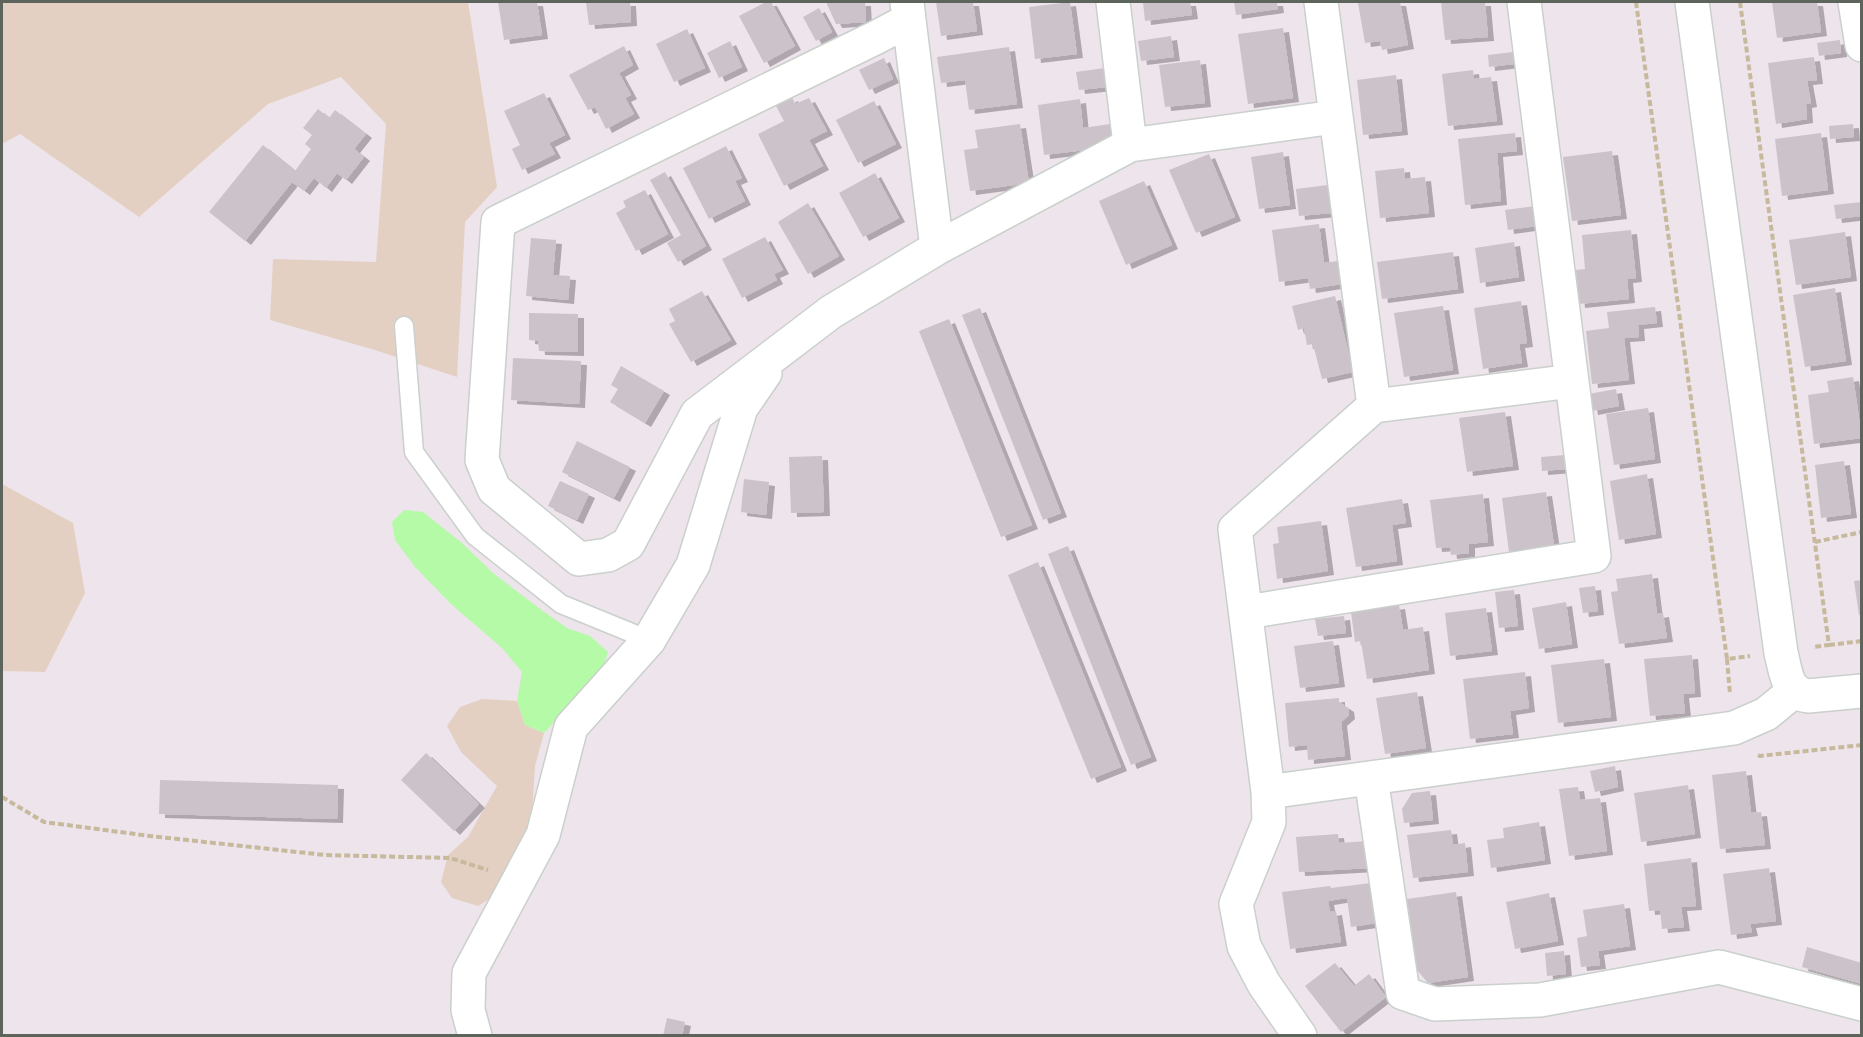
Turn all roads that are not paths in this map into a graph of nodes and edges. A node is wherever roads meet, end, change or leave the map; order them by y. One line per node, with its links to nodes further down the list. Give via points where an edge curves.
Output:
1 (1113, 2): 9 (street)
2 (1321, 2): 8 (street)
3 (1524, 2): 13 (street)
4 (1692, 2): 17 (street, via 1781,653)
5 (1855, 2): 7 (street)
6 (908, 11): 10 (street); 12 (street, via 877,38 498,222 482,460 495,489 579,559 608,555 628,544 697,414)
7 (1862, 45)
8 (1335, 117): 9 (street); 14 (street)
9 (1130, 145): 10 (street)
10 (938, 248): 12 (street, via 831,312)
11 (404, 326): 16 (lane, via 414,452 475,536 561,604)
12 (783, 347): 16 (street, via 741,408 693,565)
13 (1572, 381): 14 (street); 15 (street, via 1594,556)
14 (1374, 406): 15 (street, via 1235,529)
15 (1247, 612): 20 (street)
16 (649, 640): 22 (street, via 571,727 543,836 469,973 468,1010)
17 (1794, 691): 18 (street, via 1808,696); 19 (street, via 1766,714 1734,728)
18 (1862, 691)
19 (1371, 778): 20 (street); 21 (street, via 1403,993 1435,1004 1540,1000 1719,967)
20 (1268, 792): 23 (street, via 1269,822 1236,904 1244,946 1264,984)
21 (1862, 1004)
22 (475, 1035)
23 (1300, 1035)

